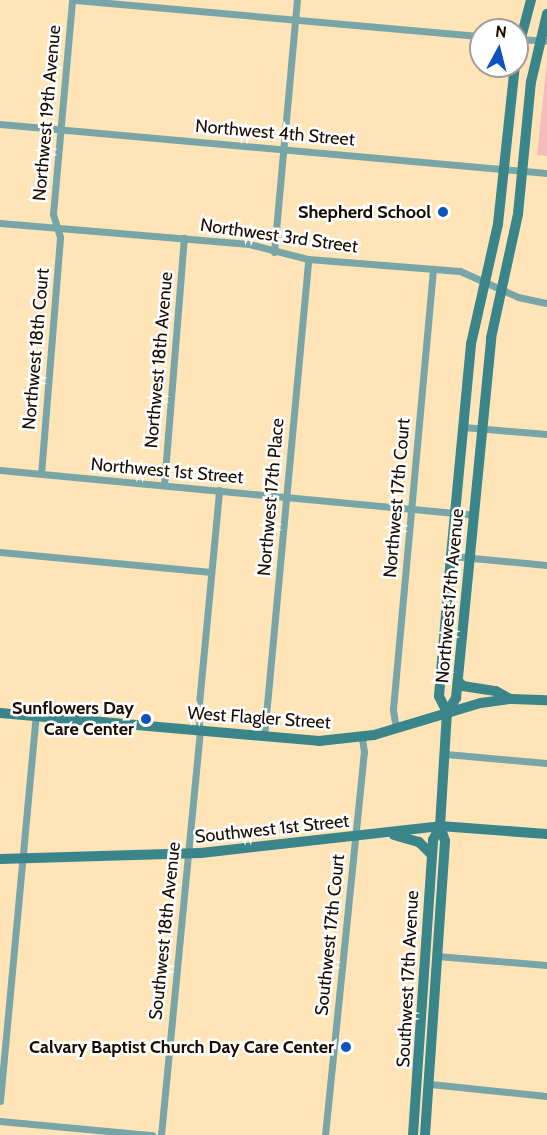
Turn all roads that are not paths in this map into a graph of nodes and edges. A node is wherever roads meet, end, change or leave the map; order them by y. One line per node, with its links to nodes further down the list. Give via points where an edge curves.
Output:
1 (74, 0): 6 (street); 11 (street, Northwest 19th Avenue)
2 (297, 0): 6 (street)
3 (531, 0): 5 (main road)
4 (547, 14): 8 (main road, Northwest 17th Avenue)
5 (525, 18)
6 (295, 20): 7 (street); 12 (street)
7 (469, 35)
8 (543, 41): 14 (main road, Northwest 17th Avenue, via 529,97)
9 (514, 78): 13 (main road, Northwest 17th Avenue)
10 (0, 124): 11 (street, Northwest 4th Street)
11 (61, 129): 12 (street, Northwest 4th Street); 17 (street, Northwest 19th Avenue, via 53,214)
12 (284, 149): 13 (street, Northwest 4th Street); 19 (street)
13 (504, 169): 14 (street, Northwest 4th Street); 22 (main road, Northwest 17th Avenue, via 498,224)
14 (523, 171): 15 (street, Northwest 4th Street); 23 (main road, Northwest 17th Avenue)
15 (547, 173)
16 (0, 223): 17 (street, Northwest 3rd Street)
17 (58, 227): 18 (street, Northwest 3rd Street); 29 (street, Northwest 18th Court)
18 (184, 238): 19 (street, Northwest 3rd Street, via 249,244); 30 (street, Northwest 18th Avenue)
19 (274, 252): 20 (street, Northwest 3rd Street)
20 (308, 259): 21 (street, Northwest 3rd Street); 32 (street, Northwest 17th Place)
21 (433, 269): 22 (street, Northwest 3rd Street, via 468,273); 33 (street, Northwest 17th Court)
22 (484, 280): 23 (street, Northwest 3rd Street); 25 (main road, Northwest 17th Avenue, via 471,344)
23 (501, 290): 24 (street, Northwest 3rd Street); 26 (main road, Northwest 17th Avenue, via 491,338)
24 (547, 303)
25 (463, 427): 26 (street); 34 (main road, Northwest 17th Avenue)
26 (481, 429): 27 (street); 35 (main road, Northwest 17th Avenue)
27 (547, 434)
28 (0, 470): 29 (street, Northwest 1st Street)
29 (41, 474): 30 (street, Northwest 1st Street)
30 (164, 485): 31 (street, Northwest 1st Street)
31 (219, 490): 32 (street, Northwest 1st Street); 40 (street)
32 (286, 497): 33 (street, Northwest 1st Street); 49 (street, Northwest 17th Place)
33 (411, 509): 34 (street, Northwest 1st Street); 47 (street, Northwest 17th Court, via 393,709)
34 (455, 514): 35 (street, Northwest 1st Street); 37 (main road, Northwest 17th Avenue)
35 (474, 516): 38 (main road, Northwest 17th Avenue)
36 (0, 552): 40 (street)
37 (451, 556): 38 (street); 45 (main road, Northwest 17th Avenue, via 439,696)
38 (470, 558): 39 (street); 41 (main road, Northwest 17th Avenue)
39 (547, 565)
40 (212, 572): 48 (street, via 198,714)
41 (458, 681): 42 (main road, via 463,686 496,691); 45 (main road, Northwest 17th Avenue, via 456,698)
42 (512, 699): 43 (main road, West Flagler Street); 45 (main road, West Flagler Street)
43 (547, 700)
44 (0, 712): 46 (main road, West Flagler Street)
45 (447, 712): 47 (main road, West Flagler Street); 51 (main road, Southwest 17th Avenue)
46 (36, 716): 48 (main road, West Flagler Street); 59 (street)
47 (396, 729): 50 (main road, West Flagler Street)
48 (200, 731): 49 (main road, West Flagler Street); 57 (street, Southwest 18th Avenue)
49 (264, 737): 50 (main road, West Flagler Street, via 319,741)
50 (362, 738): 56 (street, Southwest 17th Court)
51 (446, 754): 52 (street); 53 (main road, Southwest 17th Avenue)
52 (547, 763)
53 (440, 826): 54 (main road, Southwest 1st Street); 55 (main road, Southwest 1st Street); 58 (main road, Southwest 17th Avenue, via 433,840); 61 (main road, Southwest 17th Avenue, via 445,841)
54 (388, 833): 56 (main road, Southwest 1st Street); 58 (main road, via 419,842)
55 (547, 834)
56 (355, 837): 57 (main road, Southwest 1st Street); 71 (street, Southwest 17th Court)
57 (188, 854): 59 (main road, Southwest 1st Street); 70 (street, Southwest 18th Avenue)
58 (432, 855): 62 (main road, Southwest 17th Avenue)
59 (23, 858): 60 (main road, Southwest 1st Street); 67 (street)
60 (0, 859)
61 (437, 956): 62 (main road); 63 (street); 65 (main road, Southwest 17th Avenue)
62 (426, 963): 64 (main road, Southwest 17th Avenue)
63 (547, 965)
64 (419, 1070): 65 (main road); 72 (main road, Southwest 17th Avenue)
65 (430, 1084): 66 (street); 73 (main road, Southwest 17th Avenue)
66 (547, 1096)
67 (0, 1101)
68 (0, 1121): 69 (street)
69 (152, 1135)
70 (161, 1135)
71 (325, 1135)
72 (413, 1135)
73 (424, 1135)

